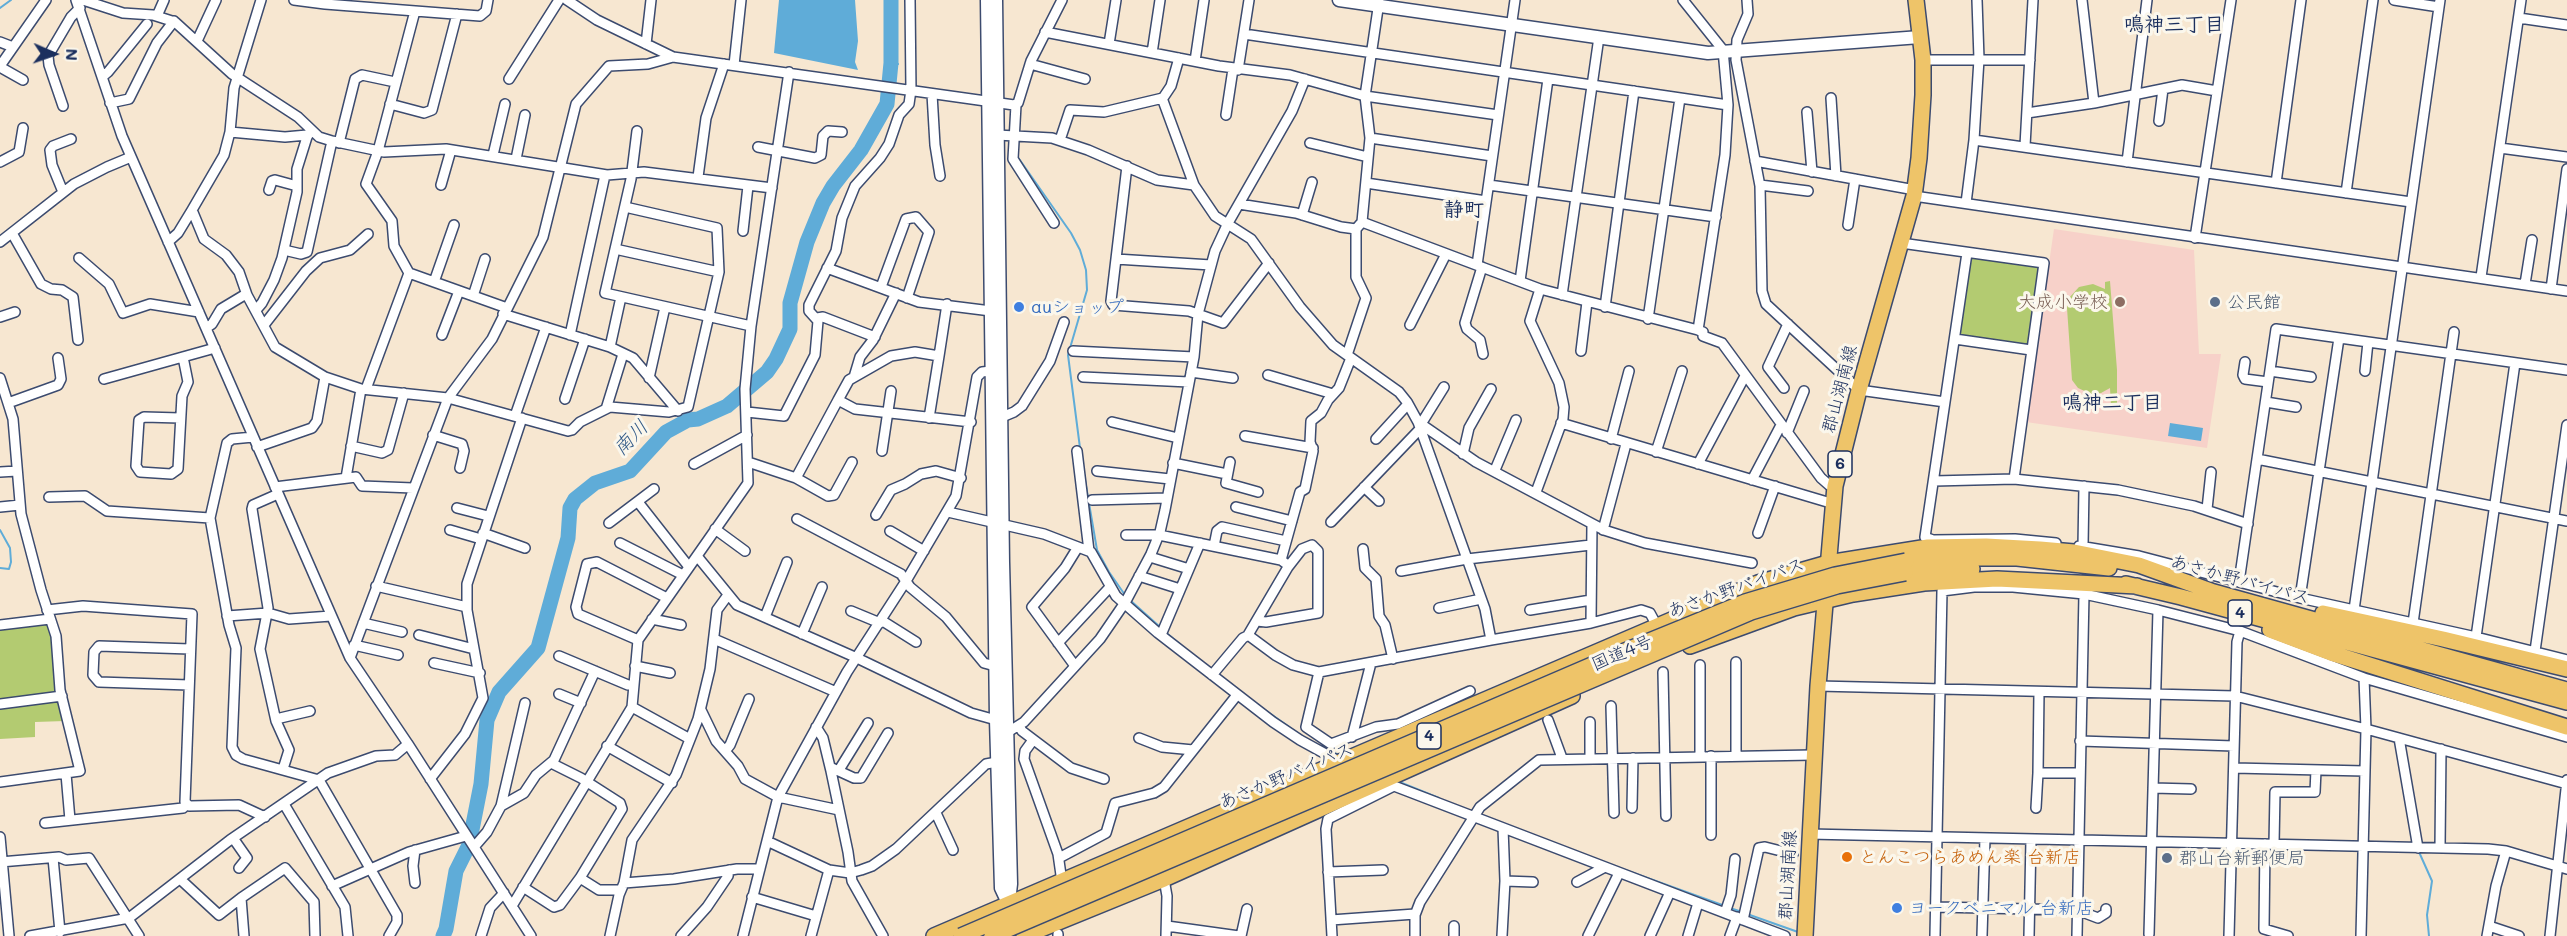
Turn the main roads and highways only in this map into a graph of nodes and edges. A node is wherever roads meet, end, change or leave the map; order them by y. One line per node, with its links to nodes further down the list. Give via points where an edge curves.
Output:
1 (1916, 0): 2 (main road, 郡山湖南線 / 6, via 1923,60 1914,193 1835,486)
2 (1828, 563): 5 (main road, via 1928,547 2040,549 2139,565); 8 (main road, 郡山湖南線 / 6); 13 (main road, 4, via 1758,583 1337,759)
3 (1906, 567): 4 (main road, あさか野バイパス / 4, via 2017,569); 5 (main road, あさか野バイパス / 4, via 1984,557 2049,560 2145,575); 14 (main road, あさか野バイパス / 4, bridge, via 1835,575 1745,602); 15 (main road, あさか野バイパス / 4, bridge, via 1751,612)
4 (2137, 586): 6 (main road, あさか野バイパス / 4); 8 (main road, 国道4号, via 1970,579)
5 (2211, 591): 7 (main road, あさか野バイパス / 4)
6 (2181, 597): 11 (main road, あさか野バイパス / 4); 12 (main road, via 2331,653)
7 (2235, 597): 9 (main road, via 2443,639); 10 (main road, あさか野バイパス / 4)
8 (1825, 601): 16 (main road, 国道4号 / 4, via 1710,638 1388,784); 17 (main road, 郡山湖南線 / 6)
9 (2567, 669)
10 (2567, 690)
11 (2567, 702)
12 (2567, 727)
13 (934, 936)
14 (960, 936)
15 (992, 936)
16 (1024, 936)
17 (1805, 936)

